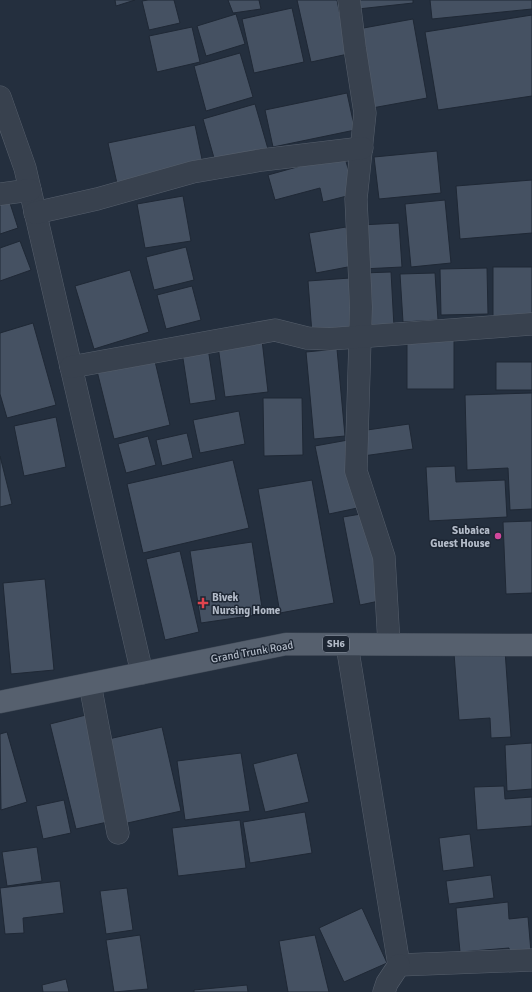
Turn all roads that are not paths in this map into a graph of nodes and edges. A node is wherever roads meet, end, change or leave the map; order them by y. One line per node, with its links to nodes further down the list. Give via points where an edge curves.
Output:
1 (349, 0): 3 (street, via 365,112)
2 (0, 97): 4 (street)
3 (362, 148): 6 (street, via 262,160 193,172 97,199); 8 (street, via 356,199)
4 (30, 190): 5 (street); 6 (street)
5 (0, 194)
6 (35, 213): 9 (street)
7 (532, 324): 8 (street)
8 (361, 337): 9 (street, via 307,338 275,330); 11 (street, via 356,471 384,557)
9 (71, 367): 13 (street)
10 (348, 644): 11 (main road, Grand Trunk Road / SH6); 13 (main road, Grand Trunk Road / SH6, via 286,644); 18 (street)
11 (389, 644): 12 (main road, Grand Trunk Road / SH6)
12 (532, 645)
13 (142, 673): 14 (main road, Grand Trunk Road / SH6)
14 (90, 684): 15 (main road, Grand Trunk Road / SH6); 16 (street)
15 (0, 702)
16 (118, 833)
17 (532, 960): 18 (street)
18 (399, 965): 19 (street)
19 (384, 992)

